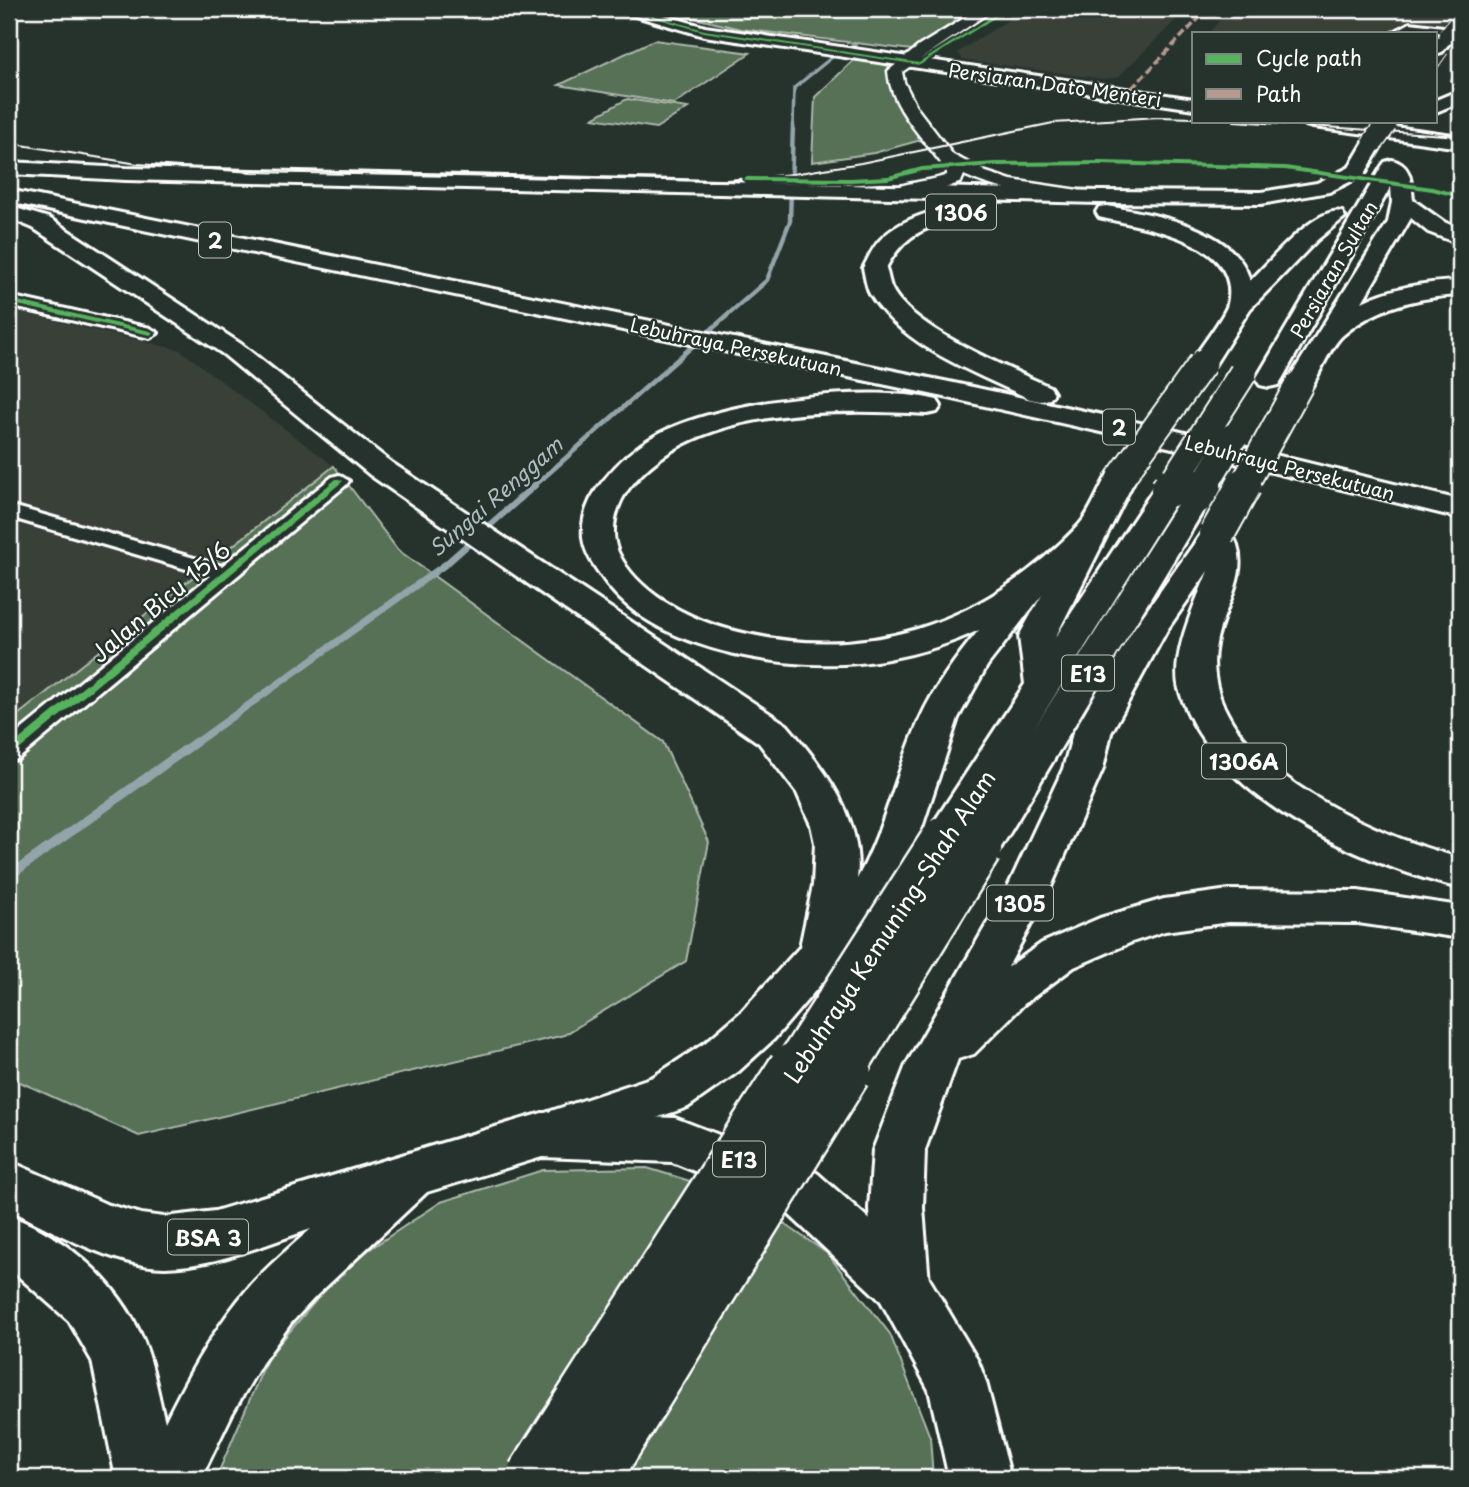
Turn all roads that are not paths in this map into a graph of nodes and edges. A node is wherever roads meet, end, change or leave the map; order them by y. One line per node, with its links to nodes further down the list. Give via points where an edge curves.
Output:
1 (627, 9): 7 (main road, via 704,31)
2 (648, 9): 7 (main road)
3 (1006, 9): 4 (main road)
4 (985, 15): 9 (main road)
5 (1457, 21): 6 (street, via 1410,26); 8 (main road)
6 (1399, 32)
7 (816, 46): 9 (main road)
8 (1438, 46)
9 (917, 62): 10 (main road); 10 (main road, via 940,56); 20 (main road, via 901,96)
10 (957, 66): 12 (main road, Persiaran Dato Menteri); 13 (main road, Persiaran Dato Menteri)
11 (1460, 95): 14 (main road)
12 (1192, 97)
13 (1192, 104)
14 (1438, 106)
15 (1319, 122): 16 (main road)
16 (1367, 130): 17 (main road); 18 (main road, Persiaran Sultan, bridge); 22 (main road, Persiaran Sultan)
17 (1460, 135)
18 (1402, 136): 19 (main road); 27 (main road); 40 (main road, Persiaran Sultan, via 1313,307)
19 (1460, 142)
20 (948, 159): 24 (main road, via 956,178); 26 (main road, via 990,182 1013,188)
21 (9, 168): 24 (main road)
22 (1357, 171): 26 (main road, via 1322,188 1261,198); 29 (main road, Persiaran Sultan)
23 (9, 181): 35 (main road, Lebuhraya Persekutuan / 2)
24 (898, 192): 26 (main road)
25 (9, 196): 35 (main road, Lebuhraya Persekutuan / 2)
26 (1100, 197)
27 (1403, 202): 30 (main road, via 1436,227); 37 (main road, via 1392,236)
28 (9, 211): 59 (main road, via 41,223 232,349 381,469 772,734 813,782 833,828 837,863)
29 (1334, 217): 31 (main road, Persiaran Sultan); 34 (main road)
30 (1460, 237)
31 (1299, 277)
32 (1460, 288): 37 (main road, via 1433,289 1378,302)
33 (9, 300): 36 (street)
34 (1240, 305): 41 (main road, 1306, via 1236,273 1224,255 1200,239 1097,211 1045,206 970,210 918,224 881,251 873,267 879,289 897,313 928,336); 48 (main road, bridge, via 1121,477)
35 (681, 327): 38 (main road, Lebuhraya Persekutuan / 2)
36 (150, 333)
37 (1329, 334): 49 (main road, bridge)
38 (739, 338): 39 (main road, Lebuhraya Persekutuan / 2); 41 (main road, Lebuhraya Persekutuan / 2)
39 (775, 354): 42 (main road, via 834,378); 45 (main road, Lebuhraya Persekutuan / 2, via 1177,440)
40 (1256, 367): 44 (main road, Lebuhraya Kemuning–Shah Alam / E13, bridge)
41 (1041, 393): 45 (main road, Lebuhraya Persekutuan / 2)
42 (977, 411): 47 (main road); 51 (main road, via 885,402 825,402 772,410 666,440 638,457 617,478 603,502 598,527 603,553 643,603 720,639 779,652 841,654 923,641 964,626)
43 (339, 481): 50 (street, Jalan Bicu 15/6)
44 (1183, 493): 52 (main road, Lebuhraya Kemuning–Shah Alam / E13); 55 (main road, Lebuhraya Kemuning–Shah Alam / E13)
45 (1459, 494)
46 (9, 511): 50 (street, Jalan Bicu 15/6)
47 (1460, 527)
48 (1091, 531): 51 (main road); 52 (main road, via 1037,636)
49 (1217, 534): 53 (main road, via 1150,630); 57 (main road, 1306A, via 1225,569 1198,644 1197,687 1217,729 1256,775 1328,823 1414,862)
50 (226, 574): 54 (street, Jalan Bicu 15/6)
51 (1033, 584): 59 (main road, via 971,663 939,718 893,852 859,915)
52 (1043, 684): 56 (main road, Lebuhraya Kemuning–Shah Alam / E13)
53 (1092, 733): 55 (main road); 60 (main road, 1305, via 1083,769 1028,889)
54 (9, 753)
55 (1015, 790): 56 (main road, Lebuhraya Kemuning–Shah Alam / E13)
56 (962, 844): 68 (main road, Lebuhraya Kemuning–Shah Alam / E13, bridge); 69 (main road, Lebuhraya Kemuning–Shah Alam / E13, bridge)
57 (1460, 873)
58 (1460, 922): 60 (main road, via 1359,907 1230,906 1164,915 1058,955 1008,991)
59 (821, 953): 61 (main road, via 757,1026 722,1057 670,1092)
60 (930, 1065): 65 (main road, via 899,1150 896,1208)
61 (542, 1135): 62 (main road); 65 (main road, via 675,1140 786,1184 798,1189)
62 (410, 1174): 63 (main road, BSA 3, via 215,1236 164,1242 96,1226); 67 (main road, via 271,1304 211,1393)
63 (9, 1184)
64 (9, 1241): 66 (main road, via 30,1251 89,1301 119,1353)
65 (901, 1283): 70 (main road, via 957,1382)
66 (147, 1478)
67 (169, 1478)
68 (534, 1478)
69 (592, 1478)
70 (980, 1478)

